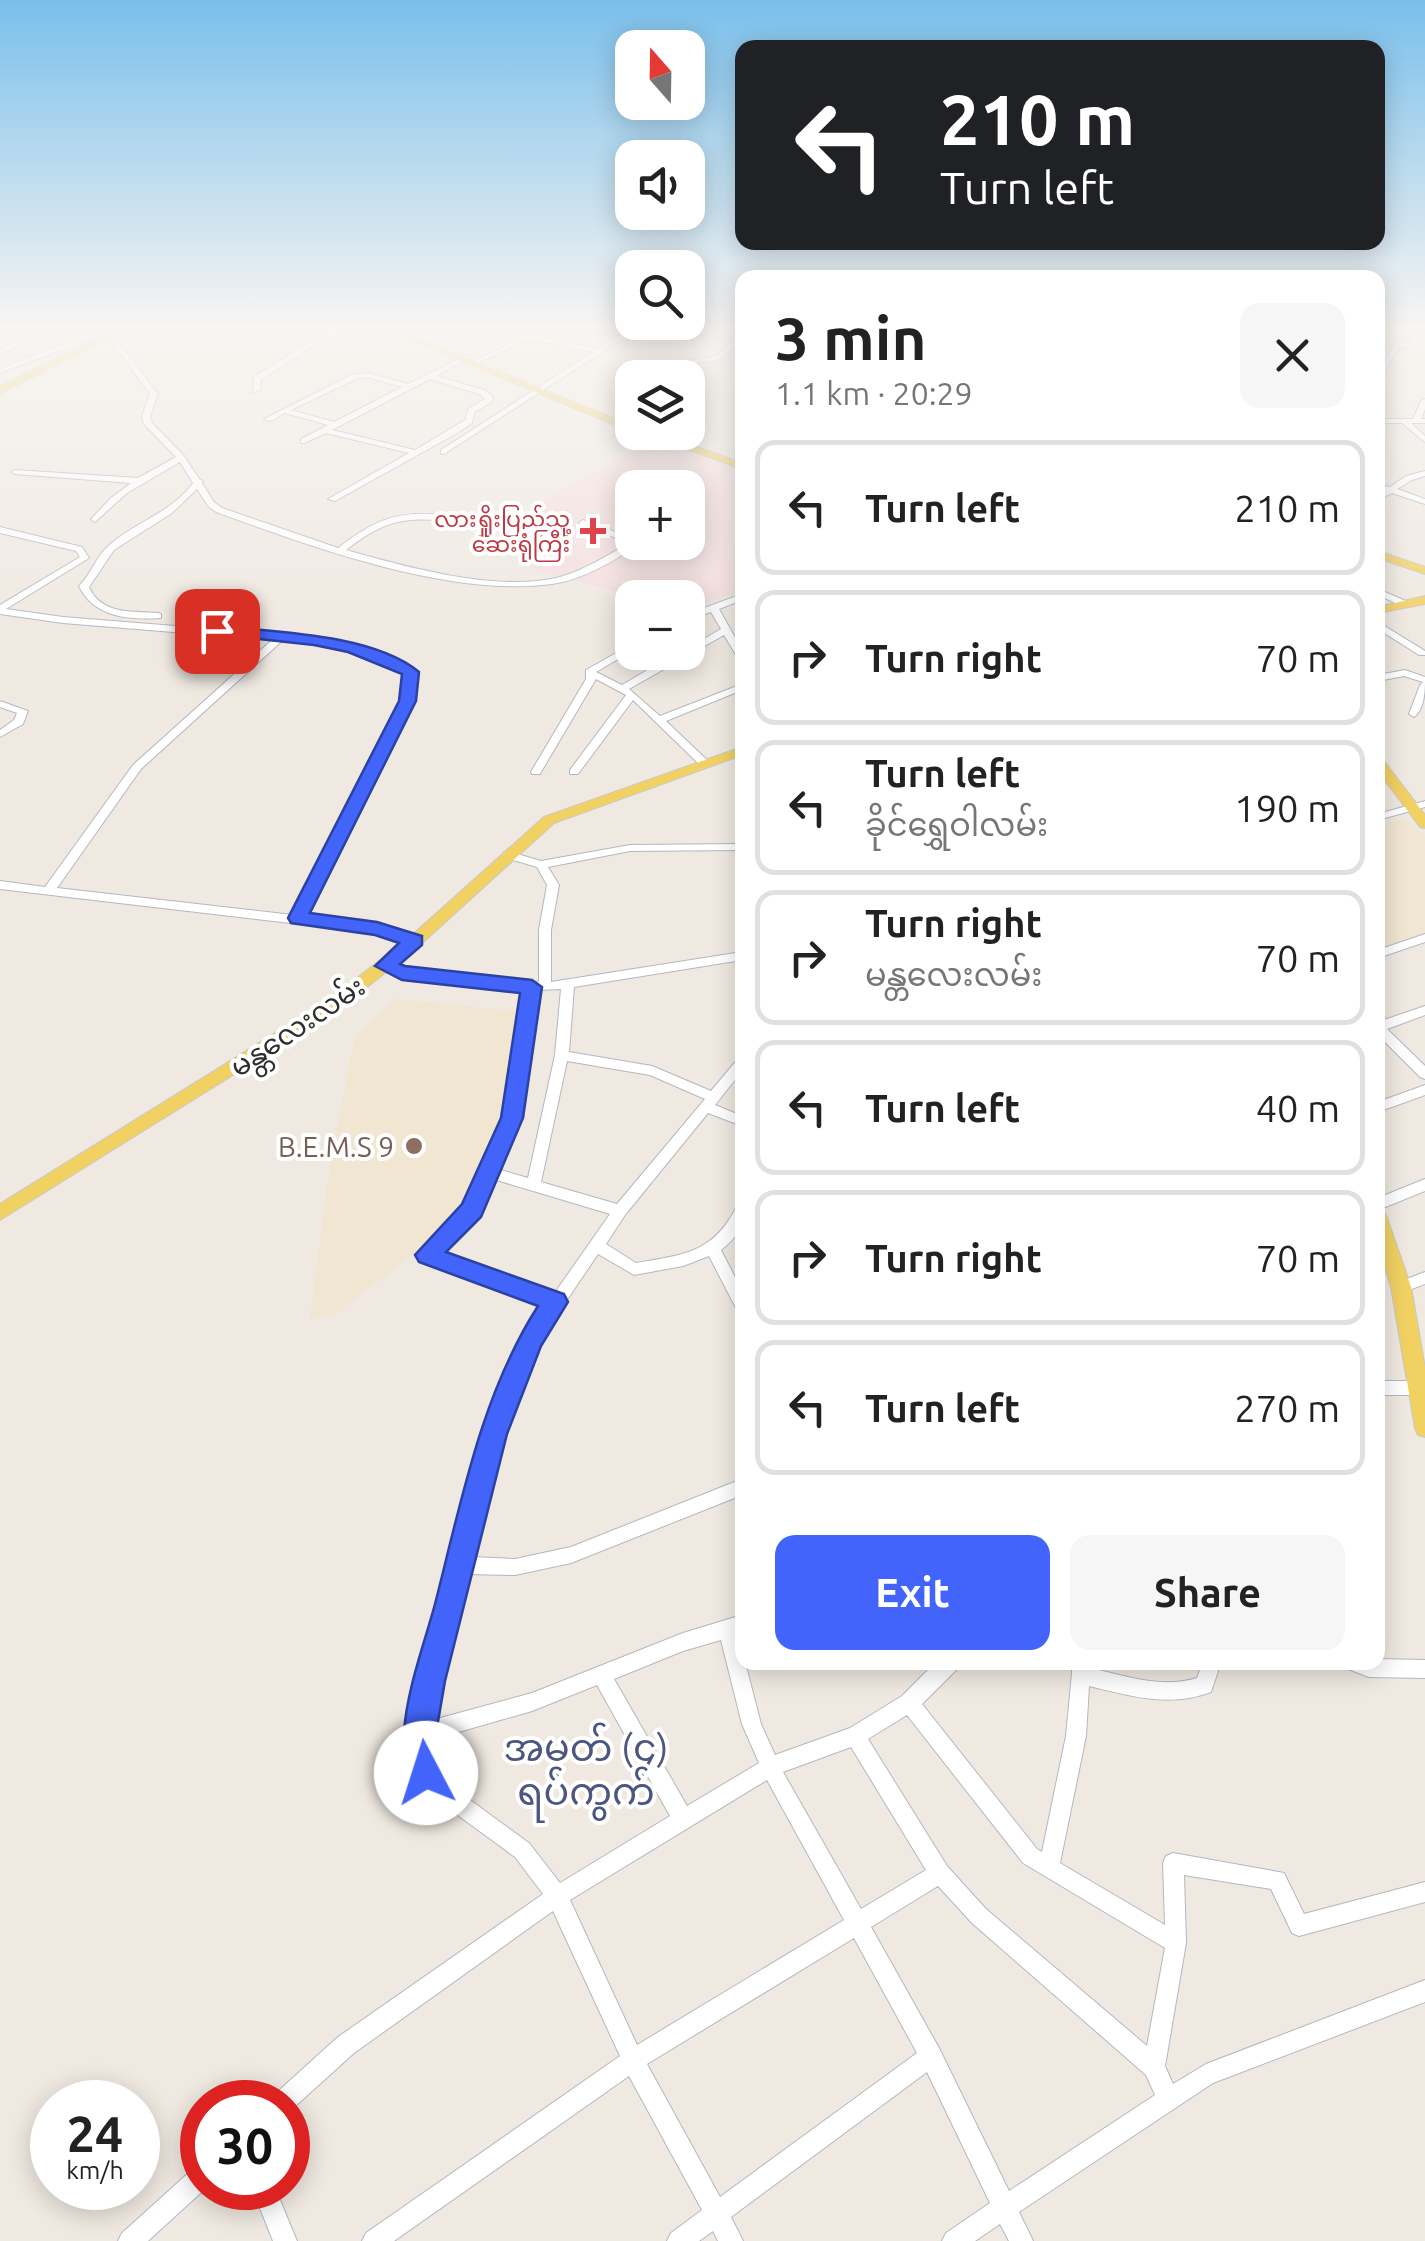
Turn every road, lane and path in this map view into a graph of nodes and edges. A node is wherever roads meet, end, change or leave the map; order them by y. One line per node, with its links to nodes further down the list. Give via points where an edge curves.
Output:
1 (154, 430): 10 (street)
2 (324, 430): 5 (street); 7 (street)
3 (454, 430): 7 (street)
4 (477, 430): 8 (street)
5 (304, 441)
6 (702, 450): 11 (main road)
7 (414, 452): 20 (street)
8 (444, 452)
9 (735, 454): 11 (main road)
10 (182, 458): 15 (street); 16 (street)
11 (726, 458): 12 (main road)
12 (735, 461)
13 (15, 472): 15 (street)
14 (1425, 473): 18 (street)
15 (140, 480): 23 (street)
16 (198, 481): 27 (street, via 219,510); 38 (street, via 173,512 107,552 83,589 105,611)
17 (1385, 488): 18 (street)
18 (1388, 489): 19 (street); 21 (street)
19 (1385, 492)
20 (332, 498)
21 (1425, 502)
22 (438, 517): 27 (street, via 386,518)
23 (96, 519)
24 (583, 523): 26 (street)
25 (0, 530): 36 (street, via 79,548 86,558)
26 (615, 534)
27 (341, 550): 28 (street, via 451,578 549,581)
28 (615, 553)
29 (1385, 557): 30 (main road)
30 (1425, 572)
31 (1385, 594): 33 (street)
32 (735, 600): 34 (street)
33 (1418, 603): 35 (main road)
34 (714, 607): 37 (street); 40 (street)
35 (1385, 609)
36 (0, 610): 41 (street)
37 (705, 610)
38 (158, 616)
39 (1385, 629): 44 (street)
40 (726, 630): 42 (street); 43 (street)
41 (282, 636): 68 (street, via 136,767); 69 (street, via 353,648 402,667 412,679 395,729)
42 (705, 642)
43 (735, 646)
44 (1422, 653)
45 (615, 657): 47 (street)
46 (660, 670): 51 (street)
47 (589, 672): 51 (street); 59 (street, via 591,679)
48 (1385, 676): 49 (street, via 1405,672)
49 (1425, 683): 53 (street)
50 (735, 690): 54 (street)
51 (628, 691): 54 (street); 60 (street)
52 (0, 704): 55 (street, via 23,711)
53 (1414, 714)
54 (658, 720): 57 (street)
55 (0, 734)
56 (735, 753): 57 (main road, မန္တလေးလမ်း)
57 (704, 763): 65 (main road, မန္တလေးလမ်း, via 549,820)
58 (1385, 771): 61 (main road)
59 (536, 772)
60 (574, 772)
61 (1418, 806): 62 (street); 63 (main road)
62 (1385, 815)
63 (1425, 824)
64 (735, 847): 66 (street, via 630,848)
65 (507, 855): 66 (street); 71 (main road, မန္တလေးလမ်း)
66 (540, 865): 76 (street, via 553,886)
67 (0, 885): 68 (street)
68 (49, 890): 69 (street)
69 (298, 918): 71 (street)
70 (1425, 938): 72 (street)
71 (414, 941): 74 (main road, မန္တလေးလမ်း)
72 (1385, 952)
73 (735, 957): 75 (street)
74 (385, 966): 76 (street); 91 (main road, မန္တလေးလမ်း, via 266,1049)
75 (568, 984): 76 (street); 80 (street)
76 (538, 987): 87 (street, via 512,1118)
77 (1425, 1010): 78 (street)
78 (1385, 1025)
79 (1385, 1035): 82 (street)
80 (562, 1055): 84 (street, via 652,1072); 89 (street)
81 (735, 1072): 84 (street)
82 (1425, 1074)
83 (1425, 1090): 85 (street)
84 (710, 1102): 86 (street); 92 (street)
85 (1385, 1104)
86 (735, 1117)
87 (490, 1173): 89 (street); 100 (street, via 472,1210 427,1255)
88 (1425, 1185): 90 (street)
89 (533, 1186): 92 (street)
90 (1385, 1201)
91 (0, 1212)
92 (620, 1212): 95 (street)
93 (735, 1225): 96 (street)
94 (1385, 1238): 98 (main road)
95 (596, 1245): 96 (street, via 634,1268); 100 (street)
96 (713, 1249): 99 (street)
97 (1425, 1278): 98 (street)
98 (1402, 1287): 102 (main road)
99 (735, 1291)
100 (555, 1302): 105 (street, via 530,1341 494,1434)
101 (1385, 1388): 102 (street)
102 (1422, 1390): 103 (main road)
103 (1425, 1428)
104 (735, 1490): 105 (street, via 571,1555 516,1566)
105 (458, 1565): 116 (street)
106 (735, 1627): 114 (street)
107 (1385, 1668): 108 (street)
108 (1425, 1669)
109 (743, 1670): 118 (street, via 752,1724)
110 (941, 1670): 115 (street)
111 (1082, 1670): 120 (street)
112 (1086, 1670): 113 (street, via 1169,1692 1204,1684)
113 (1209, 1670)
114 (601, 1674): 116 (street, via 532,1702); 119 (street)
115 (908, 1703): 117 (street); 120 (street, via 1030,1856)
116 (420, 1733): 123 (street, via 426,1773 522,1850)
117 (855, 1736): 118 (street); 121 (street)
118 (770, 1766): 119 (street); 124 (street)
119 (682, 1816): 123 (street)
120 (1049, 1868): 125 (street)
121 (940, 1873): 124 (street); 129 (street, via 979,1916)
122 (1425, 1892): 125 (street, via 1299,1926 1277,1880 1173,1863)
123 (556, 1896): 128 (street); 130 (street, via 346,2045)
124 (860, 1924): 127 (street); 128 (street)
125 (1176, 1942): 129 (street)
126 (1425, 1990): 131 (street, via 1206,2075)
127 (930, 2056): 133 (street); 135 (street)
128 (634, 2060): 135 (street); 138 (street)
129 (1154, 2067): 131 (street)
130 (307, 2080)
131 (1168, 2098): 133 (street)
132 (180, 2196): 136 (street)
133 (1004, 2205): 141 (street); 142 (street)
134 (273, 2210): 137 (street)
135 (718, 2213): 139 (street); 140 (street)
136 (130, 2241)
137 (286, 2241)
138 (374, 2241)
139 (679, 2241)
140 (731, 2241)
141 (954, 2241)
142 (1021, 2241)

